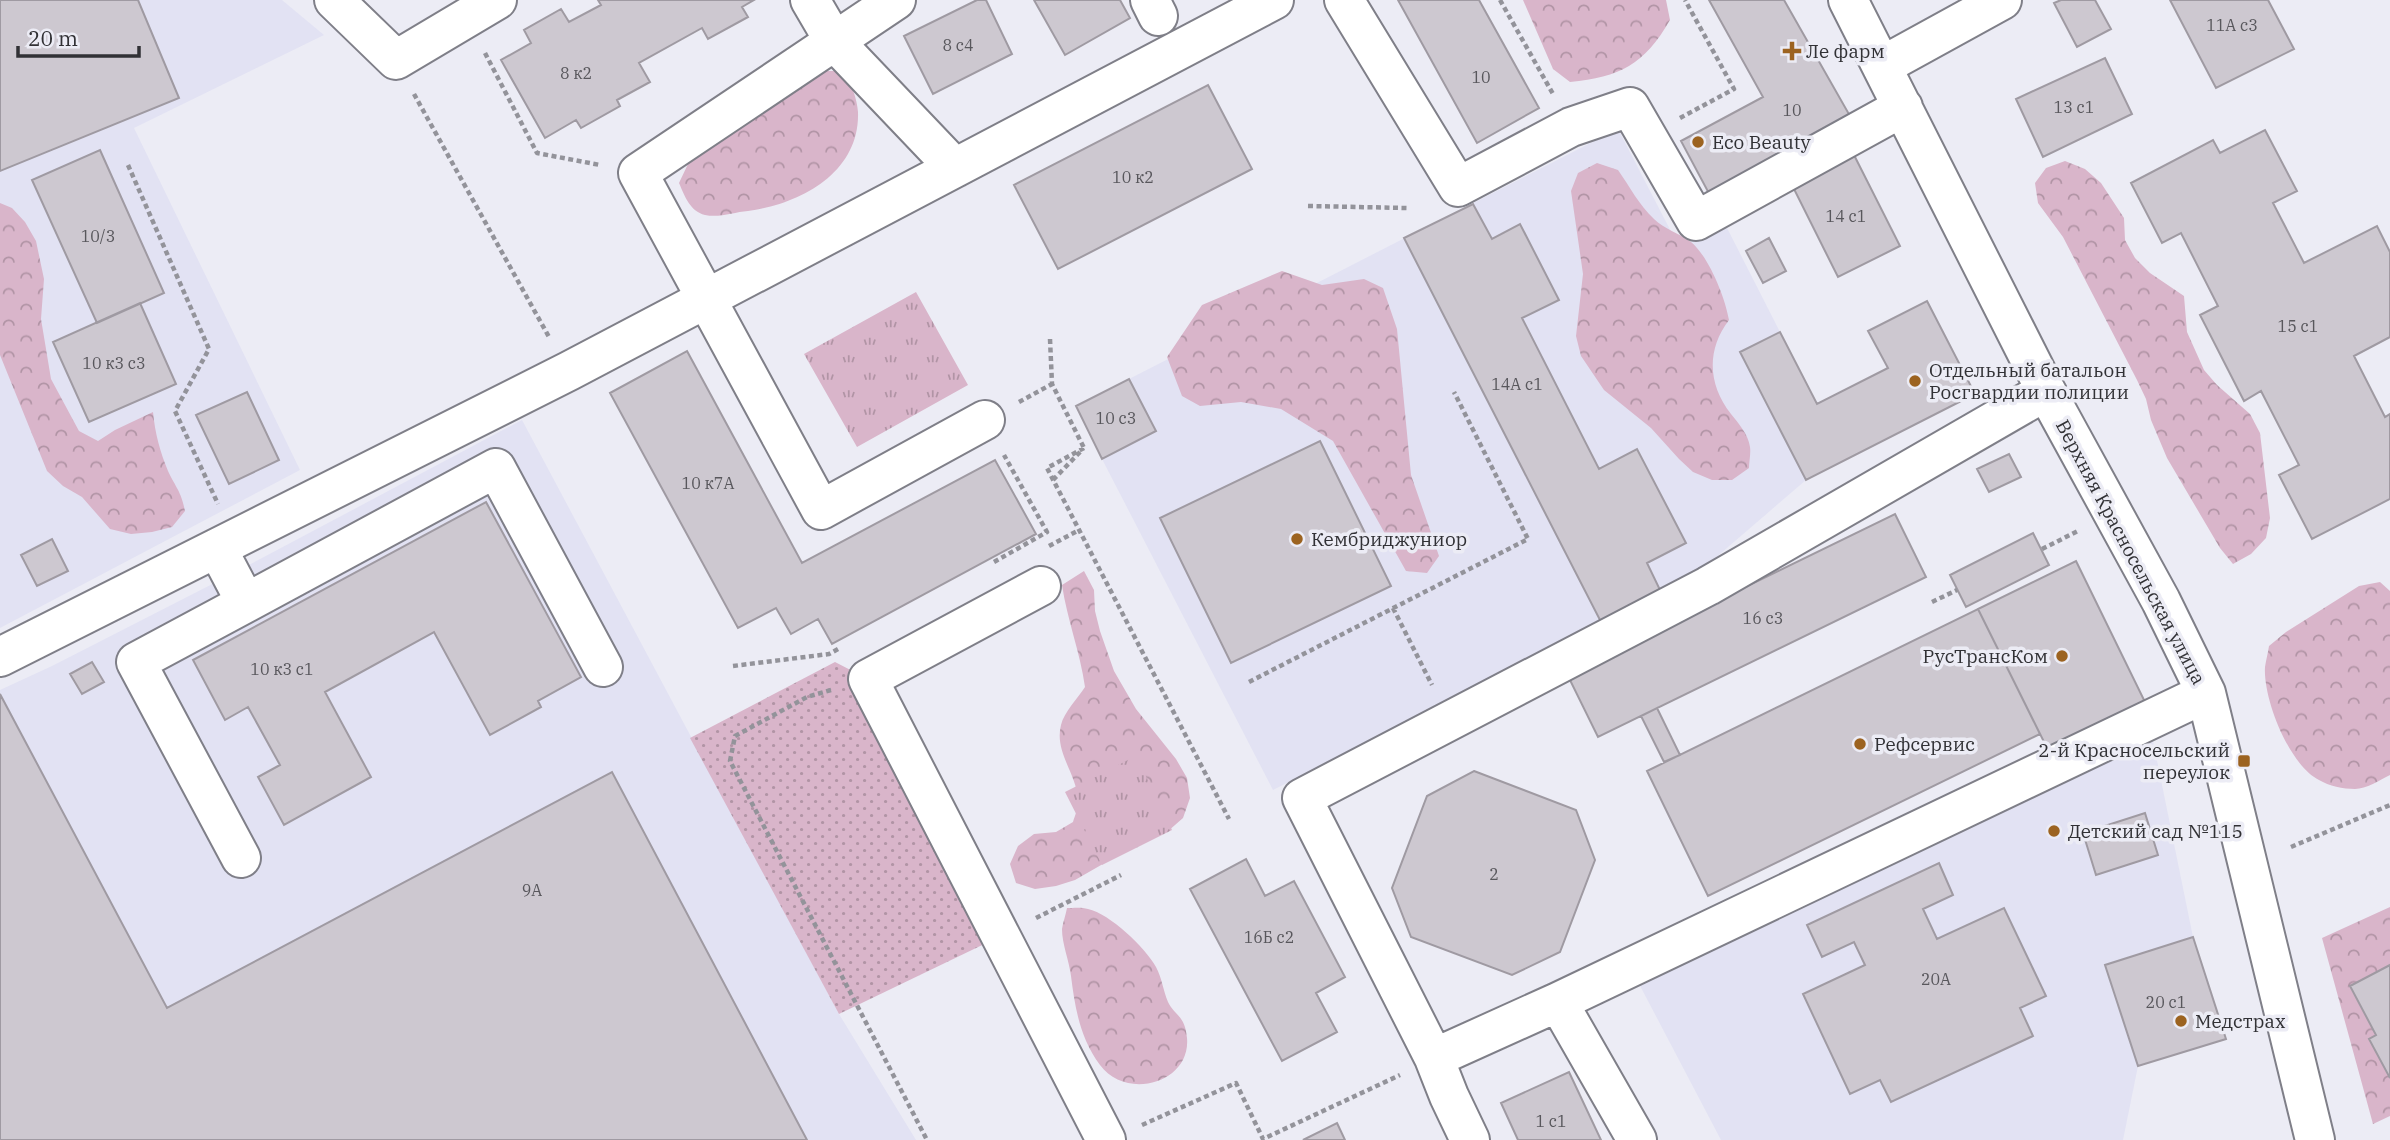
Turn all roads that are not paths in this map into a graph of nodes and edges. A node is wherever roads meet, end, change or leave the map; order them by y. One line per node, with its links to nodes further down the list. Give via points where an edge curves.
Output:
1 (334, 0): 8 (street, via 396,60)
2 (810, 0): 9 (street)
3 (896, 0): 9 (street)
4 (1274, 0): 12 (street)
5 (1344, 0): 11 (street, via 1458,187 1571,127 1630,107 1696,221)
6 (1848, 0): 10 (street, Верхняя Красносельская улица)
7 (2002, 0): 10 (street)
8 (482, 9)
9 (834, 41): 12 (street); 13 (street, via 638,173)
10 (1882, 66): 11 (street, Верхняя Красносельская улица)
11 (1903, 107): 14 (street, Верхняя Красносельская улица)
12 (956, 168): 13 (street)
13 (707, 299): 15 (street, via 821,510); 16 (street)
14 (2046, 391): 21 (street, Верхняя Красносельская улица); 24 (street, via 1708,586 1302,798)
15 (1001, 411)
16 (226, 544): 18 (street); 19 (street)
17 (1041, 586): 25 (street, via 868,679)
18 (246, 603): 20 (street, via 496,468); 22 (street, via 136,662)
19 (0, 657)
20 (603, 667)
21 (2206, 693): 23 (street); 28 (street, Верхняя Красносельская улица)
22 (241, 858)
23 (1558, 1002): 24 (street); 27 (street)
24 (1434, 1058): 26 (street)
25 (1120, 1135)
26 (1470, 1140)
27 (1637, 1140)
28 (2315, 1140)

